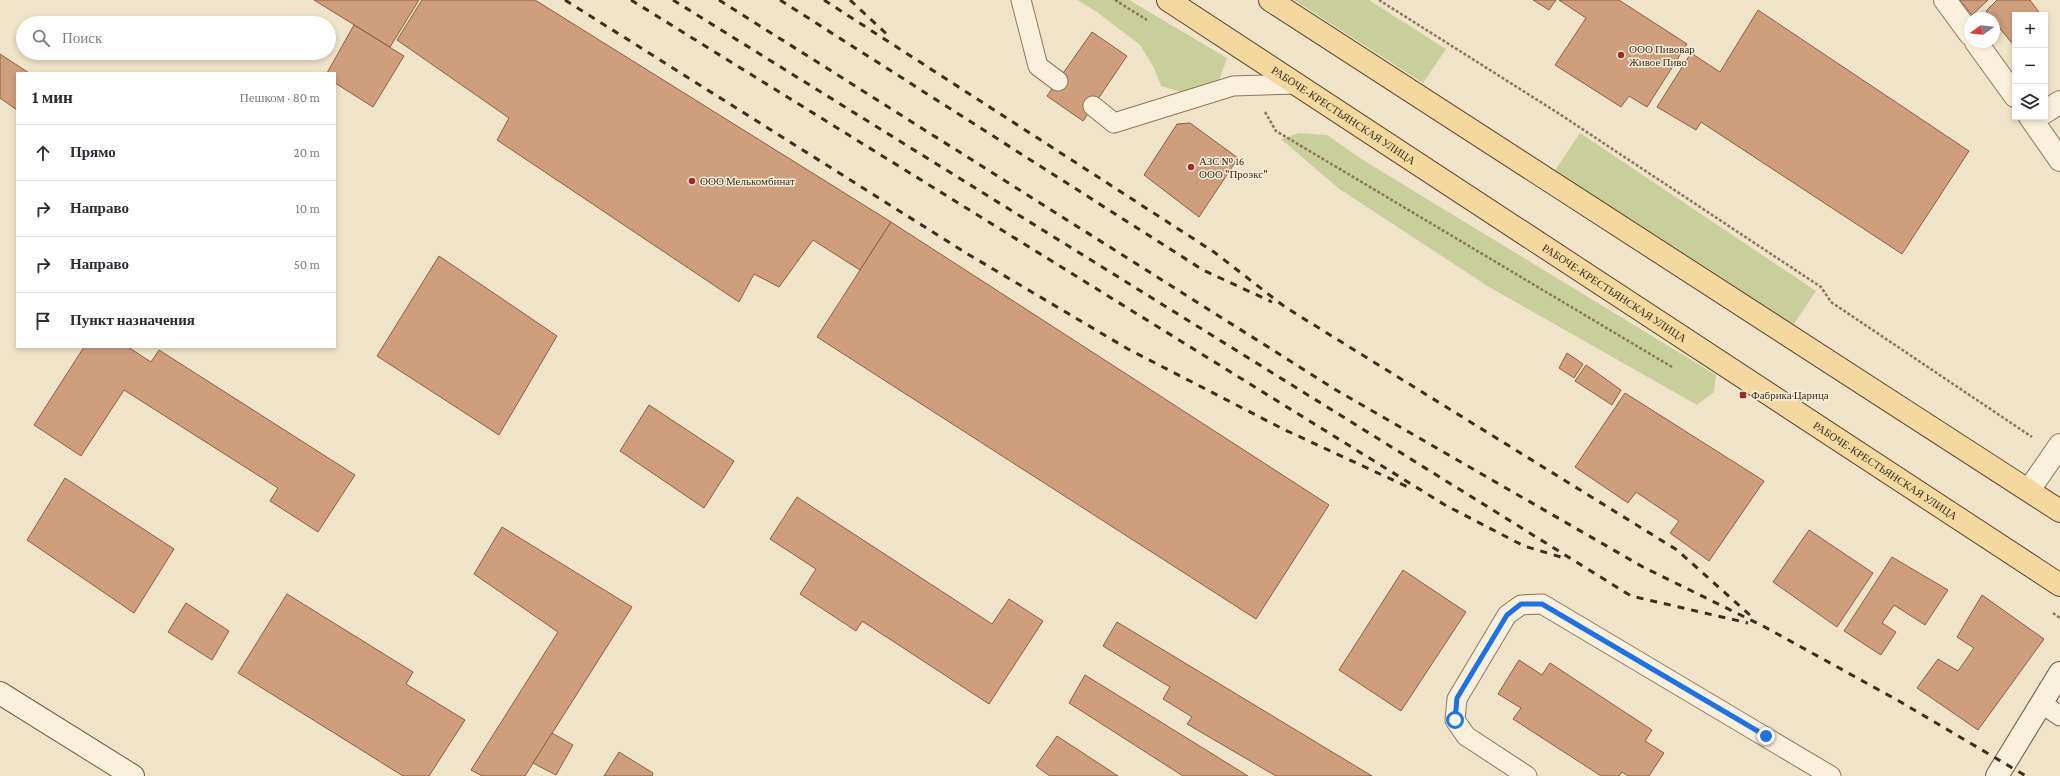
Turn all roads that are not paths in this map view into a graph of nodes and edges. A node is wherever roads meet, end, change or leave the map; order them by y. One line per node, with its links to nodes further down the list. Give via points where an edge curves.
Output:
1 (1021, 0): 7 (lane, via 1038,66)
2 (1168, 0): 8 (main road, РАБОЧЕ-КРЕСТЬЯНСКАЯ УЛИЦА)
3 (1270, 0): 16 (main road)
4 (1945, 0): 5 (street)
5 (1964, 26)
6 (1980, 48): 9 (street)
7 (1058, 81)
8 (1297, 84): 11 (lane, via 1234,86 1114,123); 18 (main road, РАБОЧЕ-КРЕСТЬЯНСКАЯ УЛИЦА)
9 (2012, 92)
10 (2060, 102): 12 (street)
11 (1093, 106)
12 (2048, 109)
13 (2038, 120): 14 (street)
14 (2060, 160)
15 (2058, 449): 16 (street)
16 (2029, 490): 17 (main road)
17 (2060, 511)
18 (2060, 585)
19 (2060, 673): 21 (street)
20 (0, 693): 23 (street)
21 (2041, 703): 22 (lane); 26 (street)
22 (2060, 716)
23 (133, 776)
24 (1527, 776): 25 (lane, via 1466,736 1455,720 1457,698 1507,615 1521,604 1542,604)
25 (1831, 776)
26 (1997, 776)

